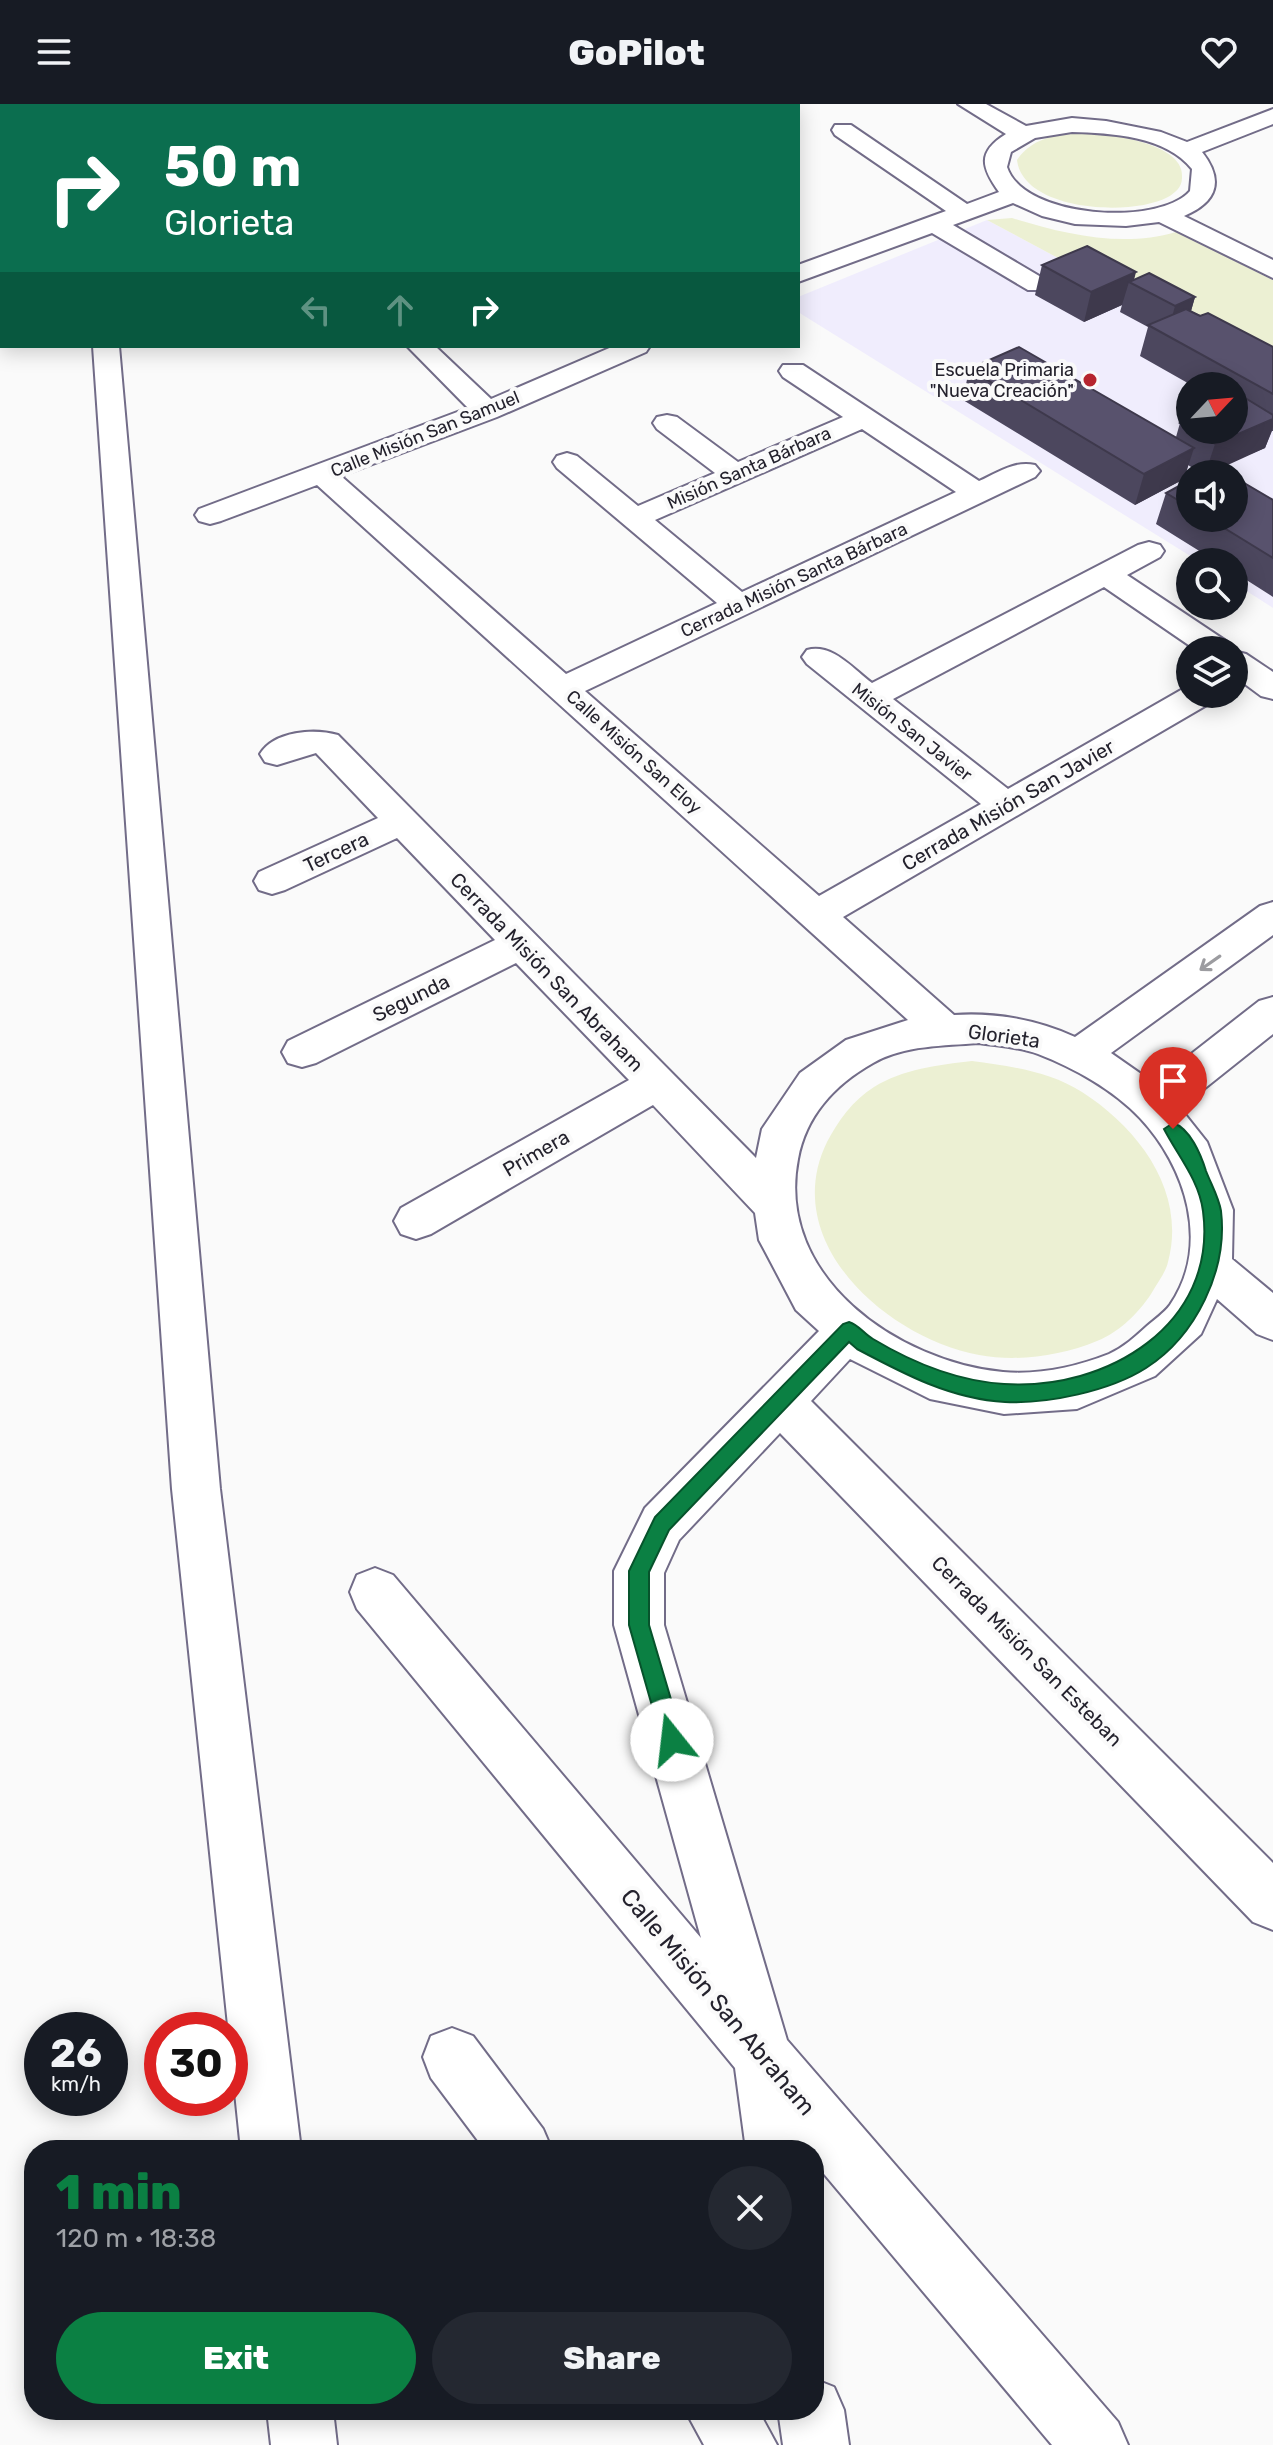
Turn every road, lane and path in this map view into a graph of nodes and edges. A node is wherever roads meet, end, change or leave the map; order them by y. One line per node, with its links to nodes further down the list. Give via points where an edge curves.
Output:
1 (969, 104): 6 (street)
2 (1273, 116): 4 (street)
3 (1181, 126): 7 (street)
4 (1243, 129): 8 (street); 9 (street)
5 (843, 130): 12 (street)
6 (1024, 134): 7 (street, via 1100,125); 10 (street, via 1006,143 995,168)
7 (1155, 136): 9 (street)
8 (1273, 141)
9 (1185, 151): 11 (street, via 1206,180 1201,194)
10 (1016, 194): 11 (street, via 1080,217 1135,220); 12 (street)
11 (1176, 211): 14 (street); 16 (street)
12 (963, 212): 13 (street)
13 (932, 223): 15 (street); 17 (street)
14 (1273, 250)
15 (804, 264)
16 (1273, 270)
17 (1037, 285)
18 (106, 348): 65 (street, via 196,1489)
19 (422, 348): 22 (street)
20 (632, 348): 22 (street, Calle Misión San Samuel)
21 (793, 371): 23 (street, Misión Santa Bárbara)
22 (487, 411): 28 (street, Calle Misión San Samuel)
23 (864, 418): 27 (street, Misión Santa Bárbara); 29 (street, Misión Santa Bárbara)
24 (667, 423): 27 (street)
25 (567, 462): 31 (street, Misión Santa Bárbara)
26 (1025, 471): 29 (street, Cerrada Misión Santa Bárbara)
27 (735, 474): 31 (street, Misión Santa Bárbara)
28 (323, 475): 30 (street, Calle Misión San Samuel); 38 (street, Calle Misión San Eloy)
29 (978, 494): 34 (street, Cerrada Misión Santa Bárbara)
30 (210, 515)
31 (635, 518): 34 (street, Misión Santa Bárbara)
32 (1149, 551): 33 (street)
33 (1105, 574): 35 (street); 40 (street)
34 (740, 606): 38 (street, Cerrada Misión Santa Bárbara)
35 (1194, 636)
36 (818, 657): 40 (street, Misión San Javier)
37 (1248, 672): 39 (street)
38 (563, 688): 46 (street, Calle Misión San Eloy)
39 (1273, 688)
40 (869, 698): 43 (street, Misión San Javier)
41 (1176, 708): 43 (street, Cerrada Misión San Javier)
42 (277, 754): 44 (street, Cerrada Misión San Abraham, via 318,740 326,743)
43 (1006, 806): 46 (street, Cerrada Misión San Javier)
44 (400, 822): 45 (street, Tercera); 48 (street, Cerrada Misión San Abraham)
45 (272, 881)
46 (816, 915): 50 (street, Calle Misión San Eloy)
47 (1273, 916): 52 (street, one-way to 52)
48 (520, 944): 51 (street, Segunda); 53 (street, Cerrada Misión San Abraham)
49 (1273, 1012): 54 (street)
50 (945, 1030): 52 (street, Glorieta, via 979,1028 1043,1039); 55 (street, Glorieta, via 916,1033 860,1051 814,1084 783,1129 772,1183)
51 (302, 1052)
52 (1079, 1055): 54 (street, Glorieta)
53 (656, 1084): 55 (street, Cerrada Misión San Abraham); 56 (street, Primera)
54 (1154, 1105): 57 (street, Glorieta, via 1192,1154 1212,1210)
55 (775, 1205): 59 (street, Glorieta, via 781,1240 812,1296)
56 (416, 1221)
57 (1210, 1267): 58 (street); 59 (street, Glorieta, via 1185,1320 1151,1352 1077,1388 1004,1393 930,1378 864,1344)
58 (1273, 1320)
59 (849, 1330): 60 (street)
60 (780, 1401): 62 (street, Cerrada Misión San Esteban); 63 (street, via 662,1524 639,1571 639,1625)
61 (375, 1592): 63 (street, Calle Misión San Abraham)
62 (1273, 1902)
63 (763, 2056): 67 (street); 74 (street, Calle Misión San Abraham)
64 (452, 2057): 66 (street)
65 (270, 2140)
66 (514, 2140)
67 (775, 2140)
68 (301, 2420): 71 (street)
69 (725, 2420): 72 (street)
70 (812, 2420): 73 (street)
71 (304, 2445)
72 (744, 2445)
73 (816, 2445)
74 (1095, 2445)

